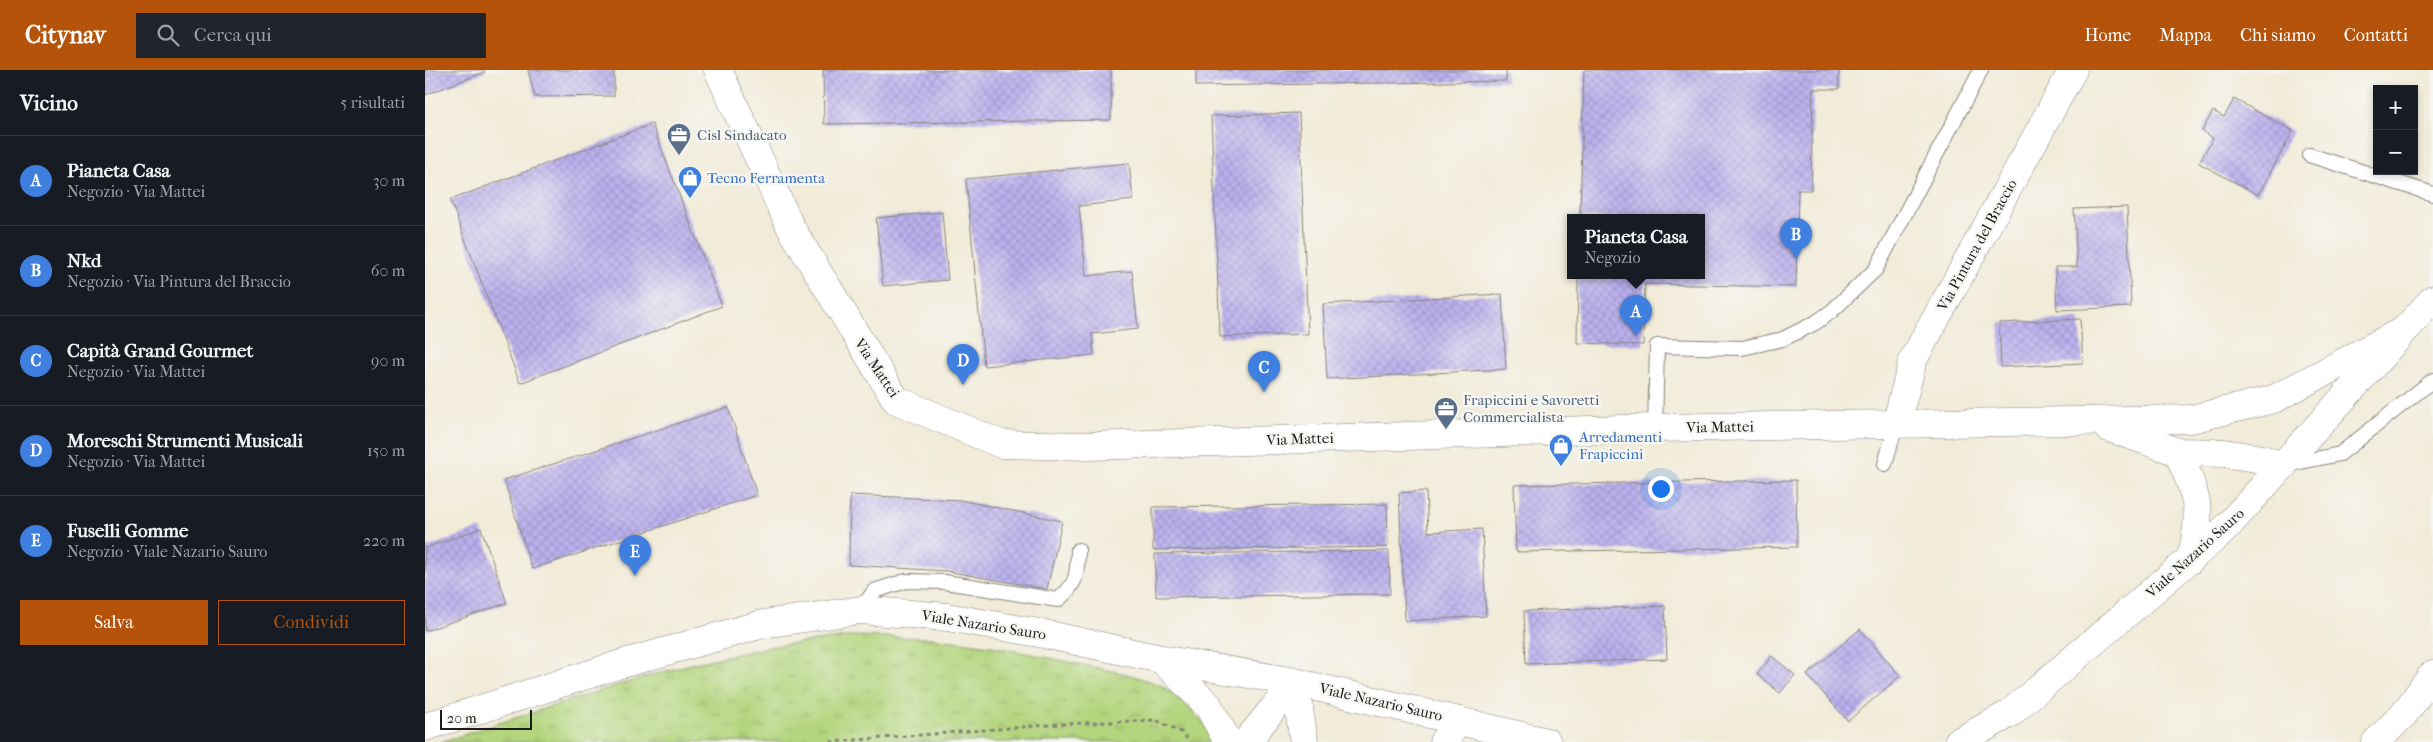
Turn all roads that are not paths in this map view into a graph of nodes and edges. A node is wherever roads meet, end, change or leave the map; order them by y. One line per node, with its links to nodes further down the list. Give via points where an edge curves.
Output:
1 (717, 70): 12 (street, Via Mattei, via 791,228 896,400 1001,444 1089,446)
2 (1981, 70): 12 (lane, via 1877,269 1832,311 1783,339 1742,348 1657,346)
3 (2073, 70): 11 (street, Via Pintura del Braccio, via 1913,360)
4 (2309, 155): 5 (lane)
5 (2433, 194)
6 (2433, 299): 8 (street, Viale Nazario Sauro)
7 (2433, 314): 8 (street, Viale Nazario Sauro)
8 (2403, 331): 10 (street, Via Mattei, via 2274,399 2191,419); 15 (street, Viale Nazario Sauro)
9 (2433, 380): 15 (lane, via 2340,454)
10 (2089, 421): 11 (street, Via Mattei); 13 (street)
11 (1896, 425): 12 (street, Via Mattei); 14 (lane)
12 (1655, 428)
13 (2178, 452): 15 (street, via 2224,453); 17 (street, via 2197,498 2198,537)
14 (1885, 464)
15 (2283, 466): 17 (street, Viale Nazario Sauro, via 2224,530)
16 (1078, 550): 18 (lane, via 1077,575 1071,588 1057,600 945,582 906,581 874,591)
17 (2191, 560): 29 (street, Viale Nazario Sauro, via 2009,714)
18 (861, 610): 19 (street, Viale Nazario Sauro, via 947,617 1039,632); 23 (street, Viale Nazario Sauro, via 763,624 621,664)
19 (1161, 659): 21 (street, Viale Nazario Sauro); 24 (street, via 1208,705)
20 (2433, 674): 30 (street, via 2404,714)
21 (1295, 682): 22 (street, Viale Nazario Sauro); 25 (street); 26 (street)
22 (1459, 720): 27 (street); 28 (street, Viale Nazario Sauro)
23 (425, 727)
24 (1228, 742)
25 (1246, 742)
26 (1304, 742)
27 (1443, 742)
28 (1547, 742)
29 (1958, 742)
30 (2376, 742)

